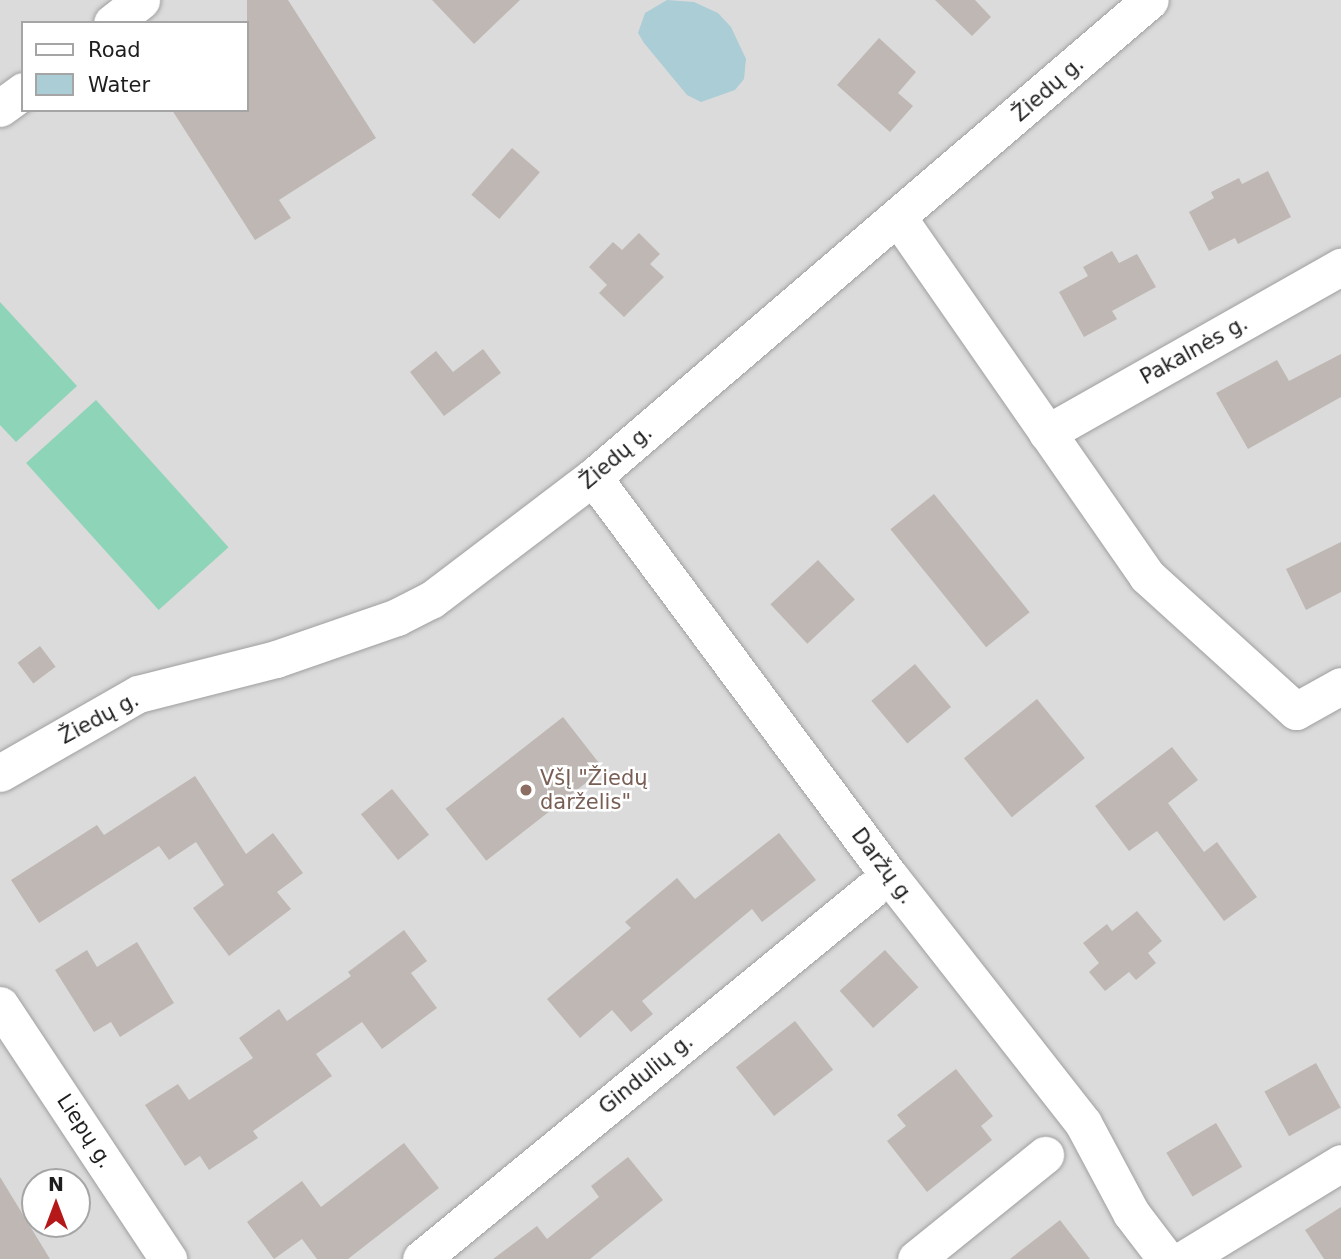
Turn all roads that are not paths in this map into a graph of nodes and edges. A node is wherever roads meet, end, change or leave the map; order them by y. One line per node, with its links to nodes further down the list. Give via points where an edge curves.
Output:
1 (141, 0): 3 (street)
2 (1150, 0): 6 (street, Žiedų g.)
3 (114, 21)
4 (21, 92): 5 (street)
5 (0, 108)
6 (898, 219): 8 (street); 9 (street, Žiedų g.)
7 (1341, 267): 8 (street, Pakalnės g.)
8 (1047, 433): 10 (street, via 1147,576 1296,711)
9 (593, 477): 11 (street, Žiedų g., via 431,600 397,617 276,659 138,694); 19 (street, Daržų g., via 891,878 1083,1123 1130,1213)
10 (1341, 686)
11 (0, 773)
12 (871, 890): 17 (street, Gindulių g.)
13 (0, 1005): 16 (street, Liepų g.)
14 (1045, 1155): 18 (street)
15 (1341, 1163): 20 (street)
16 (168, 1259)
17 (421, 1259)
18 (916, 1259)
19 (1166, 1259)
20 (1184, 1259)

